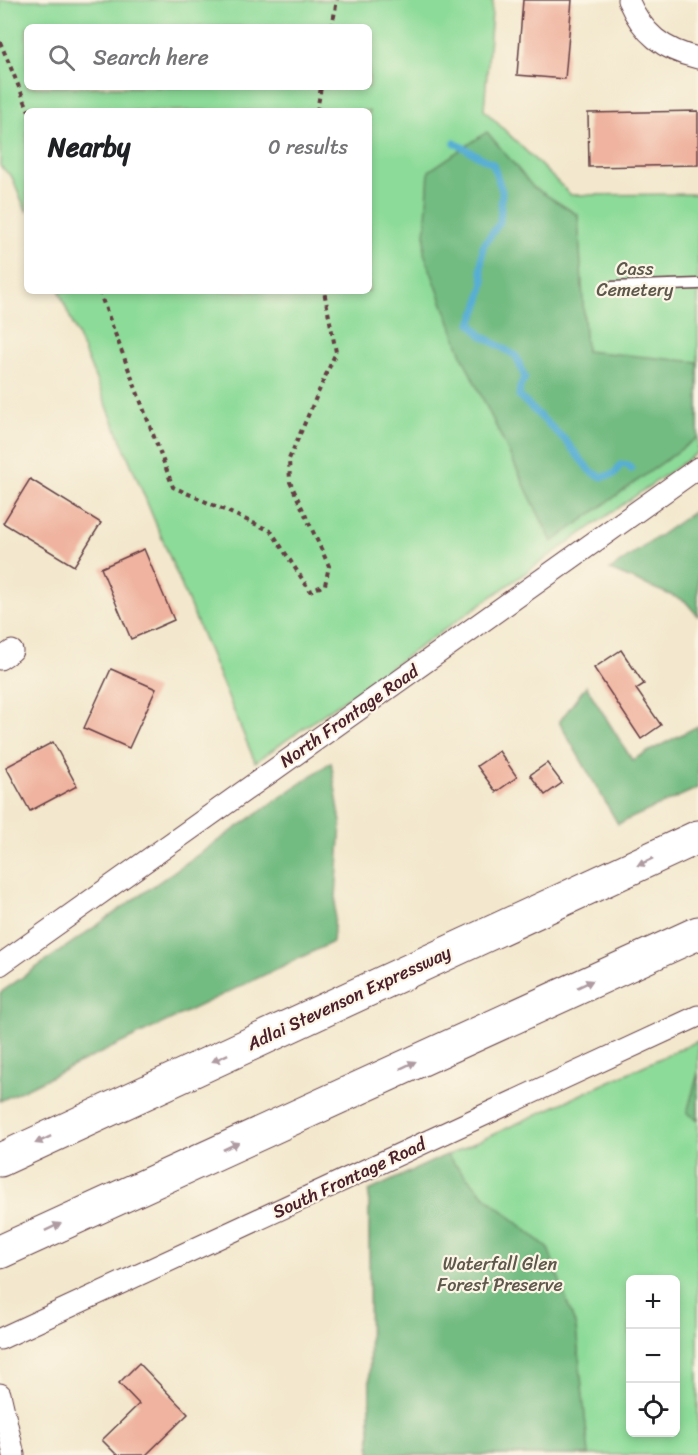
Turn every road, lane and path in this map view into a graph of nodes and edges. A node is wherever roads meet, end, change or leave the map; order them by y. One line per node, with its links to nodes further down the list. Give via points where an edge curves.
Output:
1 (337, 0): 3 (path)
2 (628, 0): 5 (street, via 635,17 652,36 673,52)
3 (333, 24)
4 (0, 42): 7 (path)
5 (698, 58)
6 (320, 90): 8 (path)
7 (28, 108)
8 (318, 108)
9 (698, 284): 10 (lane)
10 (612, 287)
11 (100, 294): 12 (path, via 173,487 272,531 310,591 326,585 329,566 290,482 289,459 336,352)
12 (325, 294)
13 (698, 468): 16 (street, North Frontage Road)
14 (698, 837): 18 (highway, Adlai Stevenson Expressway, one-way to 18)
15 (698, 933): 19 (highway, one-way to 15)
16 (0, 965)
17 (698, 1016): 20 (street, South Frontage Road)
18 (0, 1160)
19 (0, 1252)
20 (0, 1340)
21 (0, 1394): 22 (street)
22 (14, 1455)

